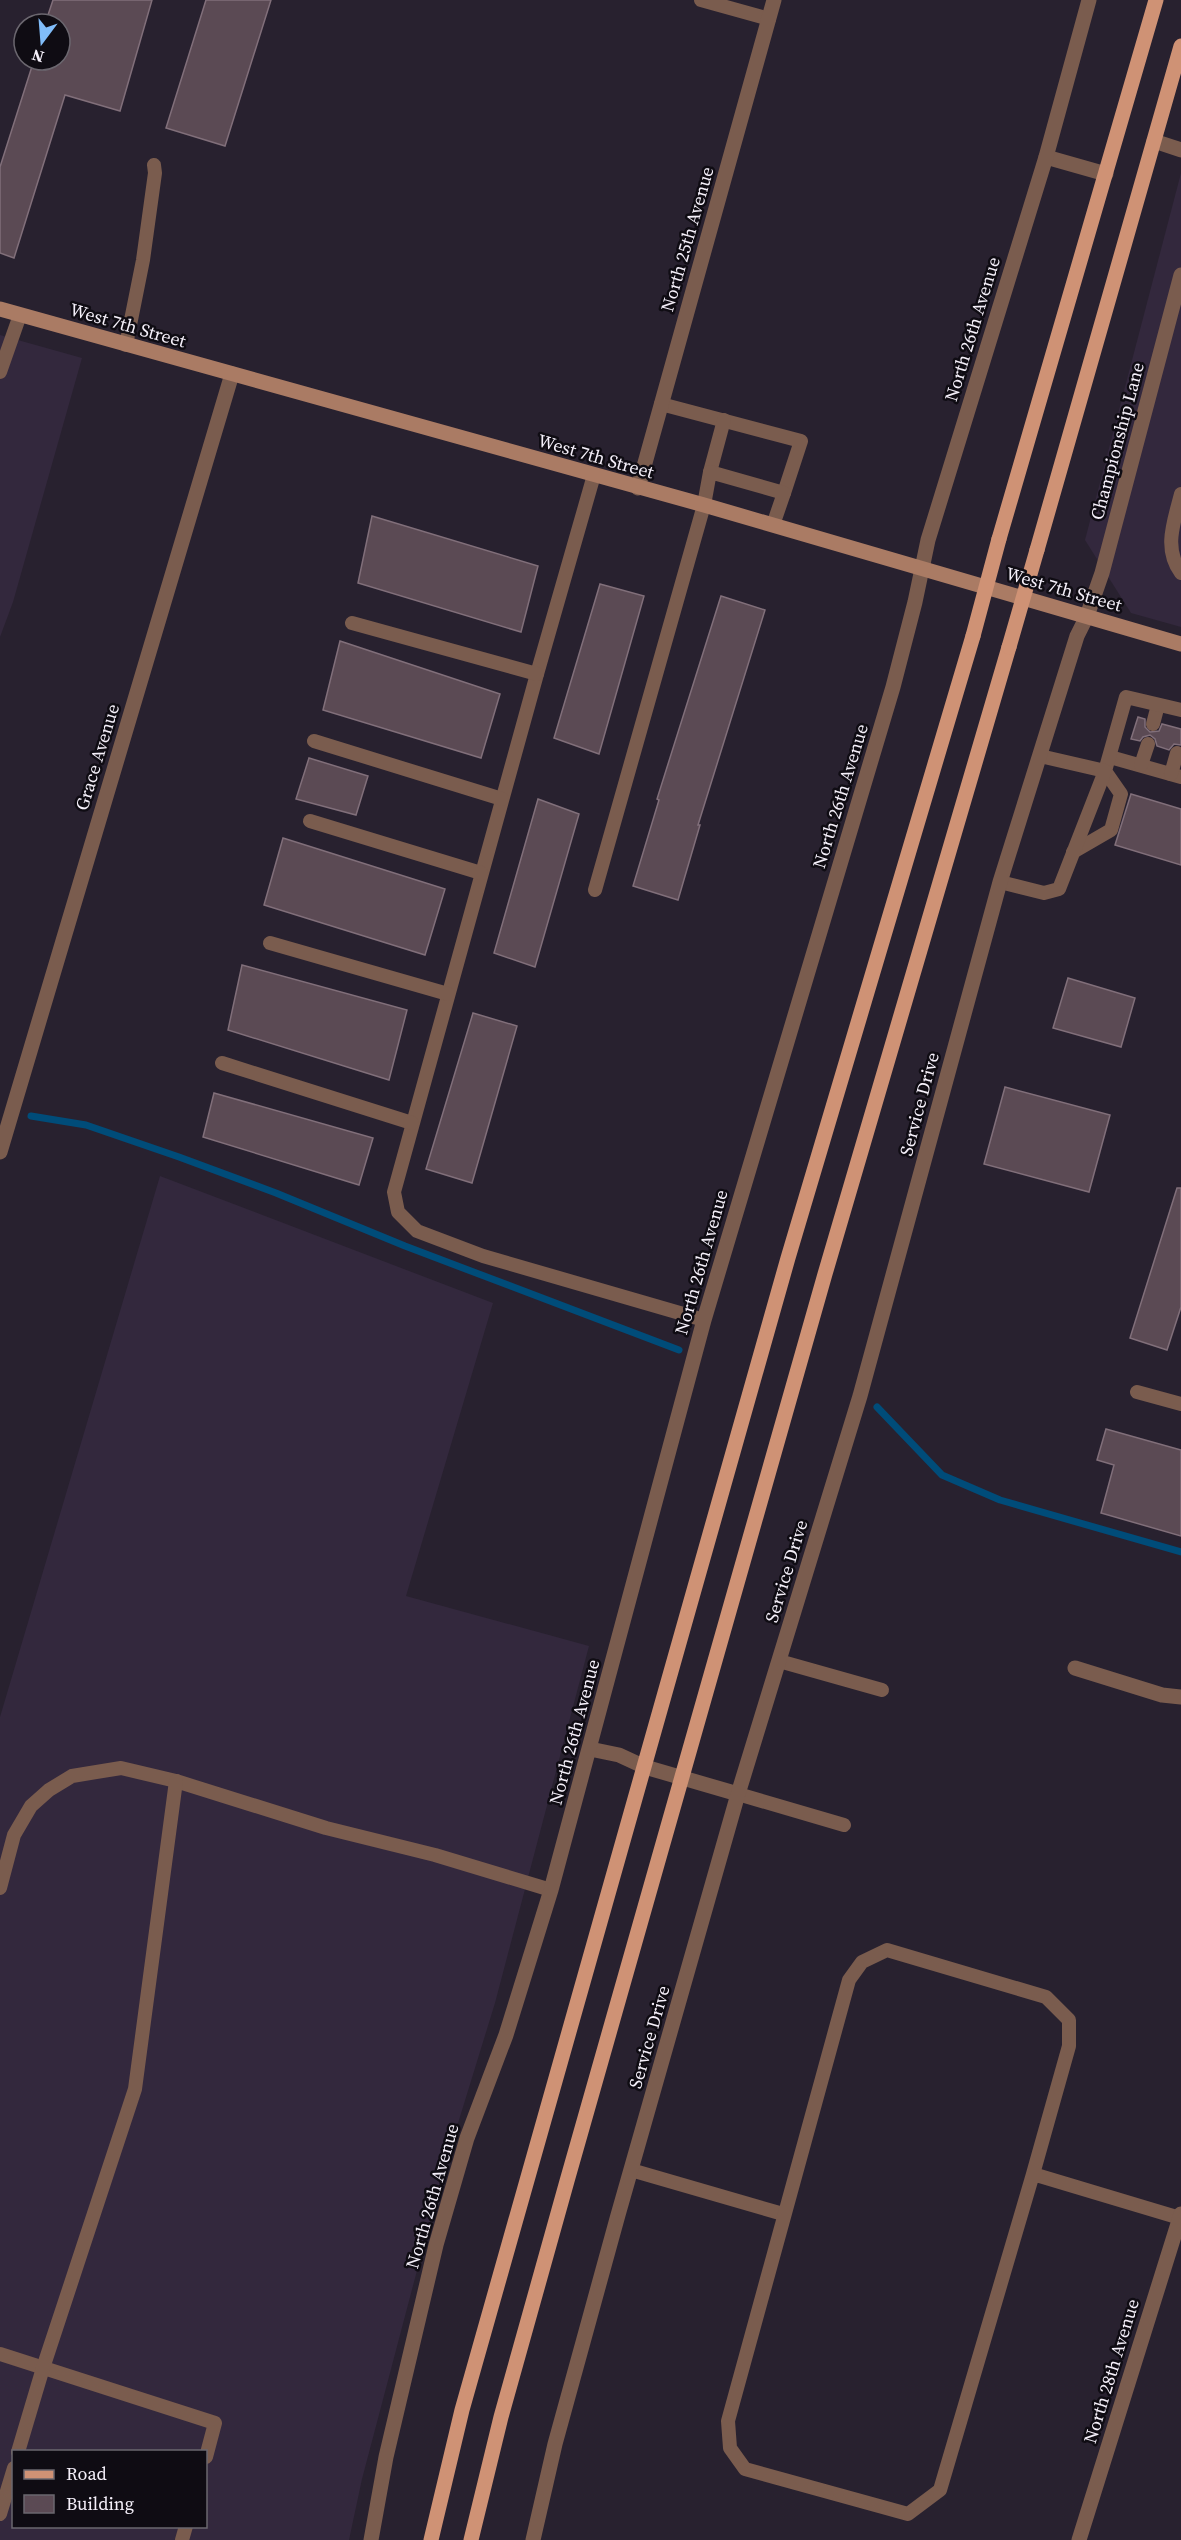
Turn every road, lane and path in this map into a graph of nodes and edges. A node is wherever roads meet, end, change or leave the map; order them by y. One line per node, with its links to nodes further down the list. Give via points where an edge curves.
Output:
1 (701, 0): 5 (lane)
2 (774, 0): 5 (street, North 25th Avenue)
3 (1089, 0): 9 (street, North 26th Avenue)
4 (1155, 0): 11 (main road)
5 (769, 19): 18 (street, North 25th Avenue)
6 (1181, 46): 7 (main road)
7 (1154, 141): 8 (street); 64 (main road, bridge)
8 (1181, 150)
9 (1046, 157): 11 (street); 27 (street, North 26th Avenue)
10 (154, 165): 15 (lane, via 143,260)
11 (1106, 174): 63 (main road, bridge, via 791,1246)
12 (1181, 275): 29 (street, Championship Lane, via 1102,573)
13 (0, 309): 14 (main road, West 7th Street)
14 (20, 315): 15 (main road, West 7th Street); 16 (lane)
15 (126, 345): 17 (main road, West 7th Street)
16 (0, 372)
17 (232, 374): 21 (main road, West 7th Street); 54 (street, Grace Avenue)
18 (661, 404): 19 (lane); 22 (street, North 25th Avenue)
19 (724, 420): 20 (lane); 23 (lane, via 801,441)
20 (710, 472): 23 (lane); 25 (lane)
21 (594, 476): 22 (main road, West 7th Street); 32 (lane)
22 (638, 488): 25 (main road, West 7th Street)
23 (784, 493): 26 (lane)
24 (1181, 494): 28 (lane, via 1169,540 1174,563)
25 (704, 505): 26 (main road, West 7th Street); 49 (lane)
26 (773, 525): 27 (main road, West 7th Street)
27 (921, 570): 29 (main road, West 7th Street); 55 (street, North 26th Avenue, via 889,698)
28 (1181, 573)
29 (1087, 616): 31 (main road, West 7th Street); 39 (street, Service Drive, via 1077,636)
30 (352, 623): 32 (lane)
31 (1181, 644)
32 (537, 674): 44 (lane)
33 (1158, 705): 34 (lane); 35 (lane); 40 (lane, via 1126,696)
34 (1181, 710)
35 (1153, 724)
36 (314, 741): 44 (lane)
37 (1148, 744): 41 (lane)
38 (1177, 753): 43 (lane)
39 (1040, 756): 42 (lane); 48 (street, Service Drive)
40 (1110, 757): 41 (lane); 42 (lane)
41 (1141, 765): 43 (lane)
42 (1105, 771): 46 (lane); 46 (lane, via 1121,794 1111,830)
43 (1176, 775)
44 (502, 799): 47 (lane)
45 (310, 821): 47 (lane)
46 (1073, 852): 48 (lane, via 1059,889 1044,893)
47 (481, 873): 51 (lane)
48 (1000, 882): 58 (street, Service Drive, via 860,1396)
49 (594, 890)
50 (270, 943): 51 (lane)
51 (448, 994): 53 (lane)
52 (222, 1063): 53 (lane)
53 (412, 1123): 55 (lane, via 394,1192 398,1212 417,1231 483,1256)
54 (0, 1152)
55 (704, 1320): 62 (street, North 26th Avenue)
56 (1137, 1392): 57 (lane)
57 (1181, 1404)
58 (779, 1661): 60 (lane); 66 (street, Service Drive)
59 (1075, 1668): 61 (street, via 1162,1695)
60 (882, 1690)
61 (1181, 1697)
62 (590, 1749): 63 (street, via 619,1755); 69 (street, North 26th Avenue)
63 (645, 1767): 64 (street); 81 (main road, via 466,2399)
64 (682, 1777): 66 (street); 82 (main road, via 501,2417)
65 (176, 1781): 68 (lane, via 121,1768 72,1776 48,1790 31,1806 14,1835); 69 (lane, via 326,1828); 75 (lane, via 135,2089)
66 (738, 1794): 67 (lane); 70 (street, Service Drive)
67 (843, 1825)
68 (0, 1888)
69 (551, 1890): 80 (street, North 26th Avenue, via 506,2035 467,2138 436,2245 386,2457)
70 (631, 2170): 72 (lane); 83 (street, Service Drive, via 555,2444)
71 (1033, 2174): 72 (lane, via 1069,2046 1069,2020 1046,1996 887,1950 862,1962 849,1980); 72 (lane, via 940,2490 908,2514 745,2469 730,2448 728,2421); 73 (lane)
72 (783, 2214)
73 (1180, 2216): 84 (street, North 28th Avenue)
74 (0, 2354): 75 (lane)
75 (43, 2368): 76 (lane); 77 (lane, via 215,2423)
76 (18, 2450)
77 (207, 2453)
78 (12, 2475): 79 (lane)
79 (0, 2514)
80 (371, 2540)
81 (431, 2540)
82 (471, 2540)
83 (533, 2540)
84 (1079, 2540)

